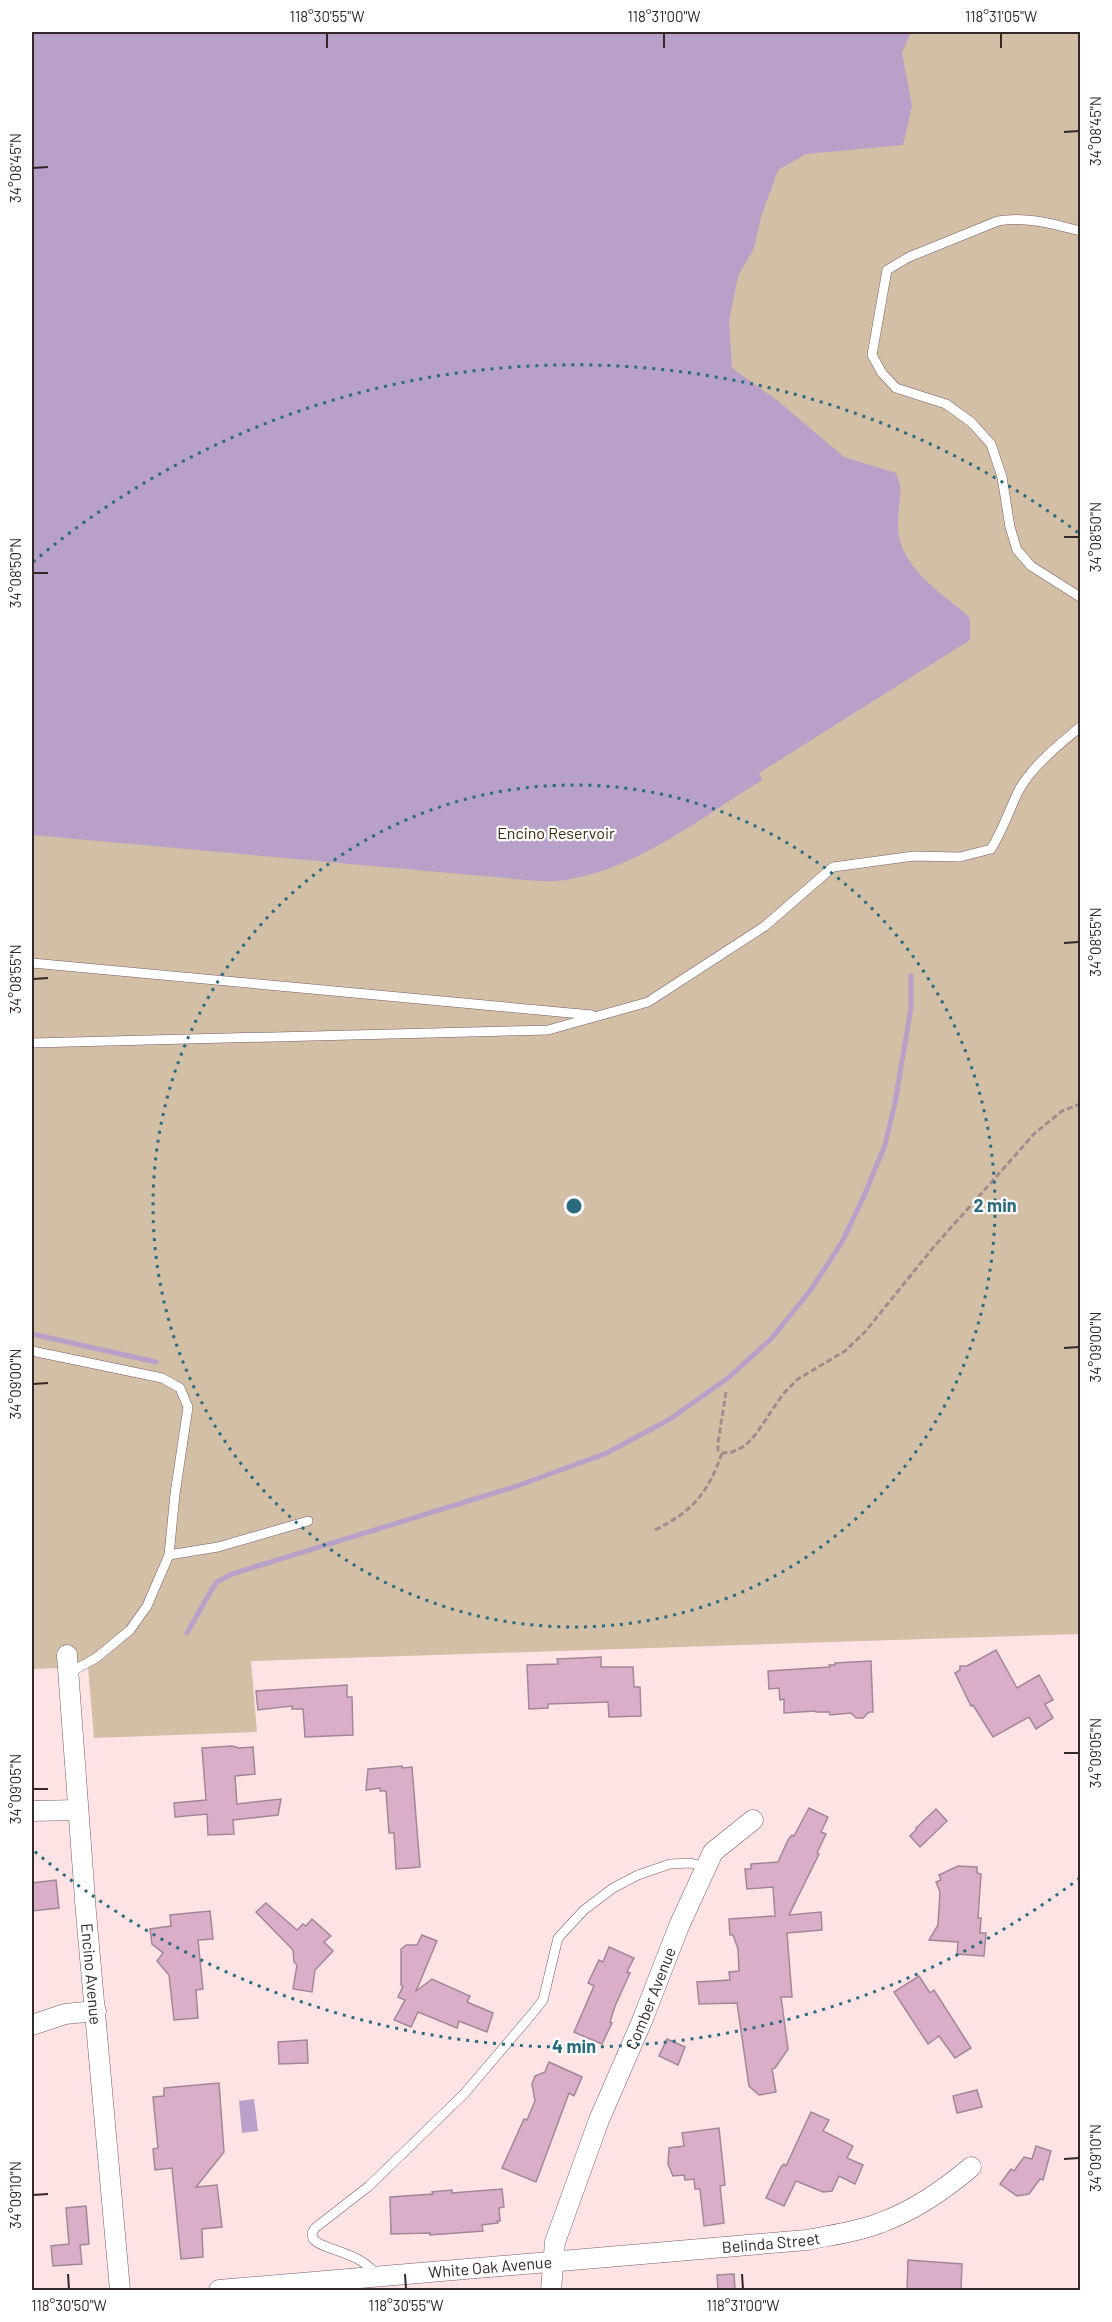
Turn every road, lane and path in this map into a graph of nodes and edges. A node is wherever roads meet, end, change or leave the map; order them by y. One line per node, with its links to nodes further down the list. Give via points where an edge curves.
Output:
1 (1080, 231): 2 (lane, via 1027,219 998,221 887,270 873,355 896,388 946,404 971,422 991,444 1017,550 1031,566)
2 (1080, 597)
3 (1080, 727): 5 (lane, via 1048,755 1020,789 991,849 960,857 914,856 833,867 765,926 677,985 648,1002)
4 (32, 963): 5 (lane)
5 (600, 1016): 6 (lane, via 548,1030)
6 (32, 1043)
7 (1080, 1104): 10 (path, via 1062,1111 1035,1133 845,1351 798,1379 745,1446)
8 (32, 1351): 13 (lane, via 162,1378 180,1388 188,1407)
9 (726, 1392): 10 (path, via 718,1443)
10 (722, 1453): 12 (path, via 703,1494 679,1518)
11 (308, 1521): 13 (lane, via 218,1547)
12 (655, 1530)
13 (169, 1555): 14 (lane, via 147,1606 130,1630 96,1658)
14 (68, 1664): 15 (street, Encino Avenue)
15 (78, 1810): 16 (street); 19 (street, Encino Avenue)
16 (32, 1811)
17 (753, 1820): 18 (street, Comber Avenue, via 713,1852)
18 (706, 1867): 22 (street, Comber Avenue, via 599,2120 555,2242); 23 (lane, via 670,1864 638,1875 584,1910 558,1938 543,2000 532,2014 455,2103 369,2186 315,2228 313,2239 318,2243 361,2260)
19 (96, 2011): 20 (street, via 65,2014); 24 (street, Encino Avenue)
20 (32, 2025)
21 (971, 2167): 22 (street, Belinda Street, via 916,2206 859,2230 807,2240)
22 (553, 2262): 23 (street, White Oak Avenue); 26 (street, White Oak Avenue)
23 (377, 2277): 25 (street, White Oak Avenue)
24 (120, 2290)
25 (219, 2290)
26 (551, 2290)

